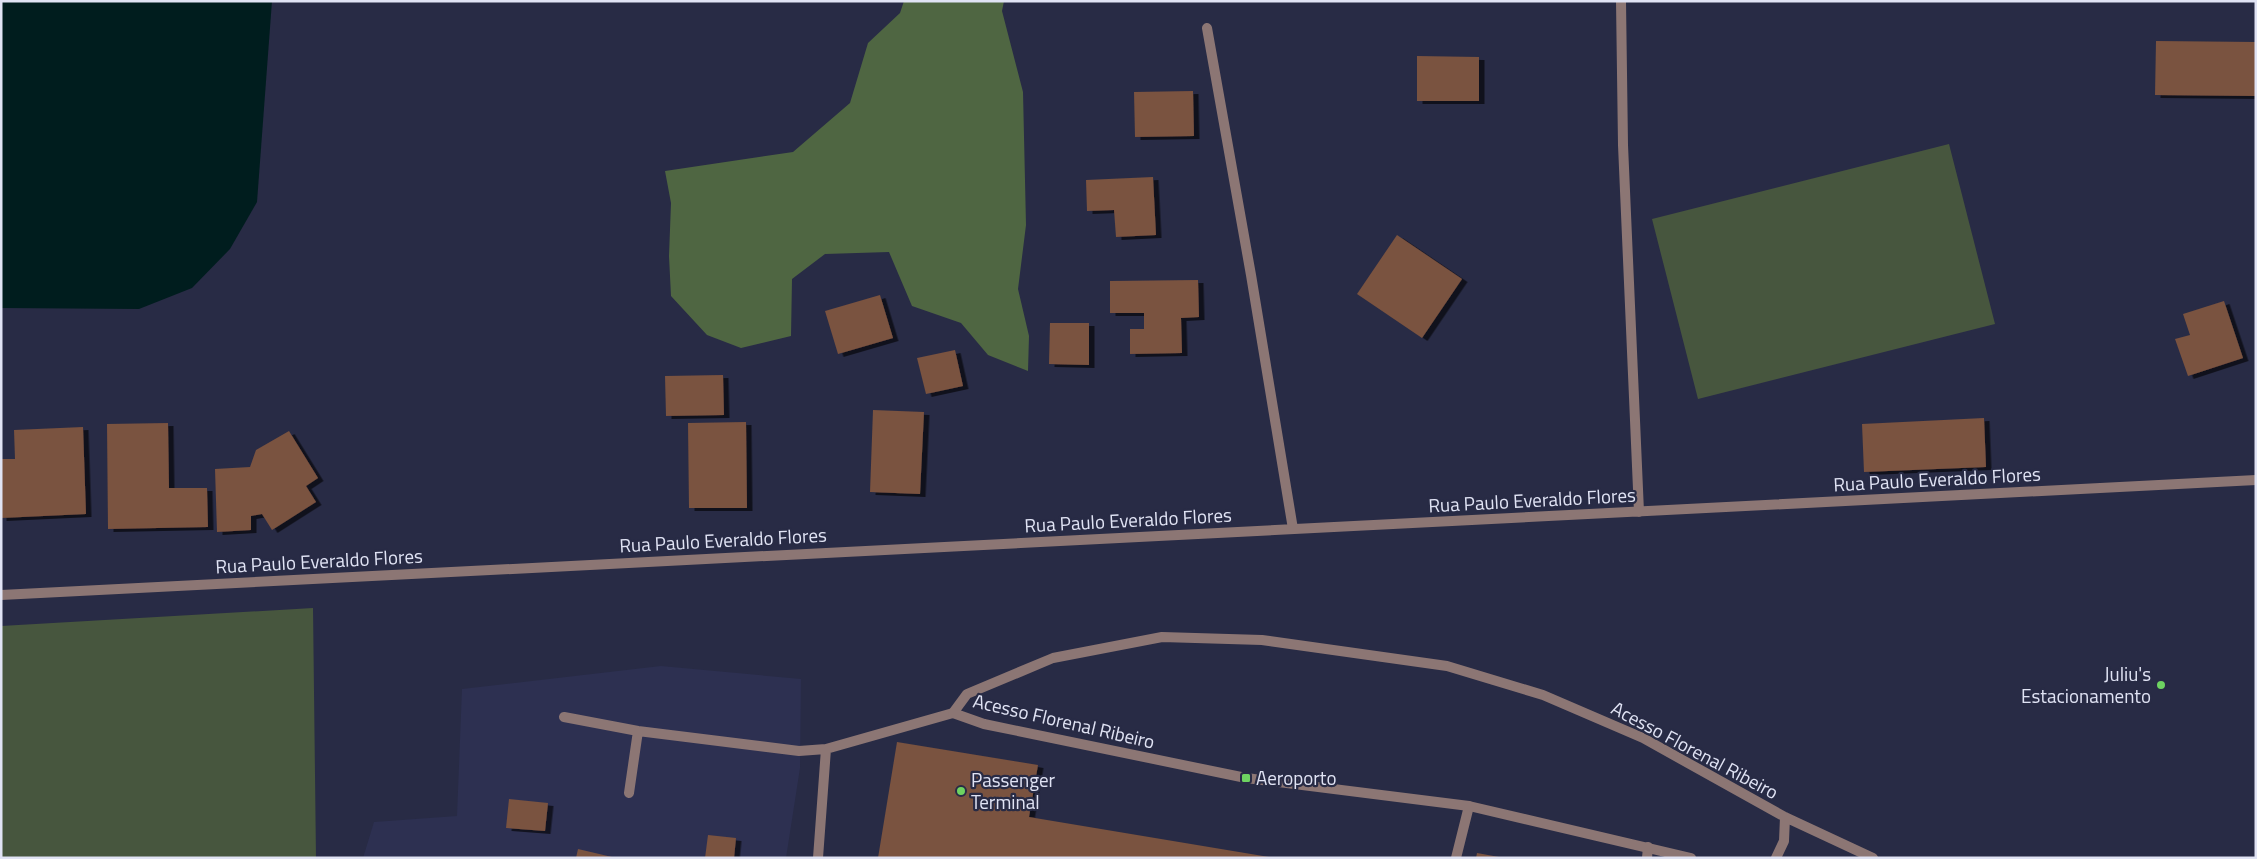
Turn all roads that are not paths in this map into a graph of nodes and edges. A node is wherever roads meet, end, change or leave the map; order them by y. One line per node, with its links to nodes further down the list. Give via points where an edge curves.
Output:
1 (1621, 1): 4 (street, via 1623,145)
2 (1206, 28): 5 (street)
3 (2256, 480): 4 (street, Rua Paulo Everaldo Flores)
4 (1639, 512): 5 (street, Rua Paulo Everaldo Flores)
5 (1293, 529): 6 (street, Rua Paulo Everaldo Flores)
6 (1, 595)
7 (953, 713): 10 (street); 12 (street, Acesso Florenal Ribeiro, via 984,724 1246,778); 13 (street, Acesso Florenal Ribeiro, via 967,694 1053,658 1162,637 1262,640 1446,666 1543,695 1644,738)
8 (564, 717): 9 (street)
9 (638, 731): 10 (street, via 799,750); 11 (street)
10 (826, 749): 15 (street)
11 (629, 793)
12 (1469, 806): 14 (street, Acesso Florenal Ribeiro); 16 (street)
13 (1785, 817): 18 (street, via 1784,841); 19 (street, Acesso Florenal Ribeiro)
14 (1648, 852): 17 (street, Acesso Florenal Ribeiro)
15 (818, 858)
16 (1456, 858)
17 (1691, 858)
18 (1776, 858)
19 (1872, 858)

